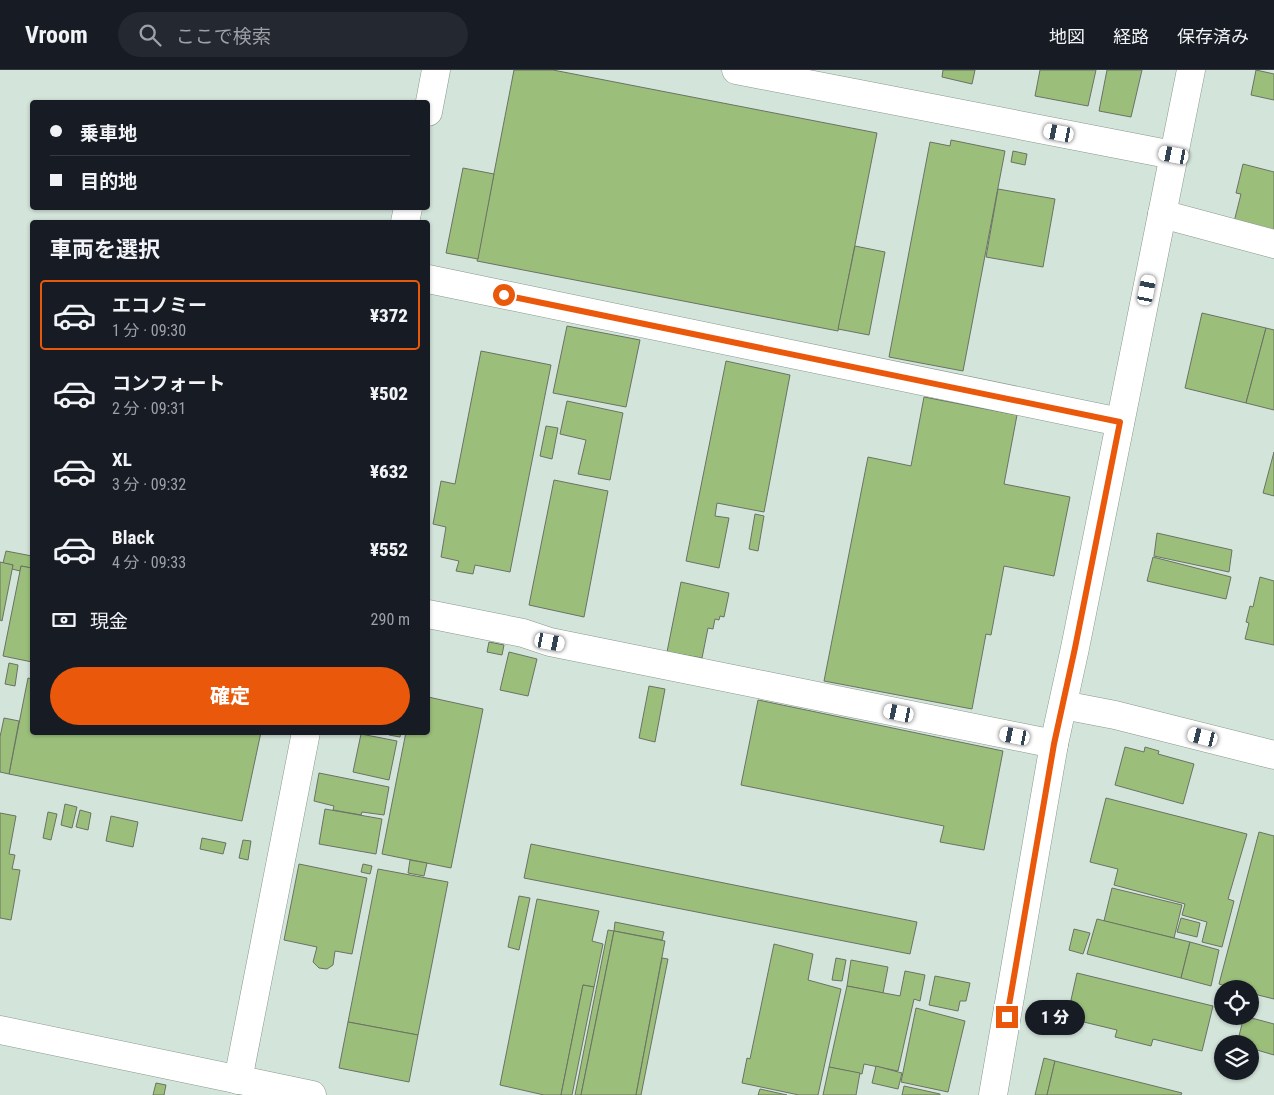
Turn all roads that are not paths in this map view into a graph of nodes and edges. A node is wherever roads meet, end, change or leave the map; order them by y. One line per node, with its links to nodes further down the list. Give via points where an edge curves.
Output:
1 (436, 70): 4 (street)
2 (736, 70): 5 (street)
3 (1191, 70): 5 (street)
4 (430, 102)
5 (1174, 155): 6 (street)
6 (1162, 214): 7 (street); 9 (street)
7 (1274, 244)
8 (430, 279): 9 (street)
9 (1120, 422): 11 (street)
10 (430, 614): 13 (street, via 524,633 550,642)
11 (1063, 704): 13 (street); 14 (street)
12 (305, 735): 16 (street)
13 (1054, 744): 18 (street)
14 (1274, 755)
15 (0, 1030): 16 (street)
16 (241, 1085): 17 (street)
17 (312, 1095)
18 (993, 1095)

